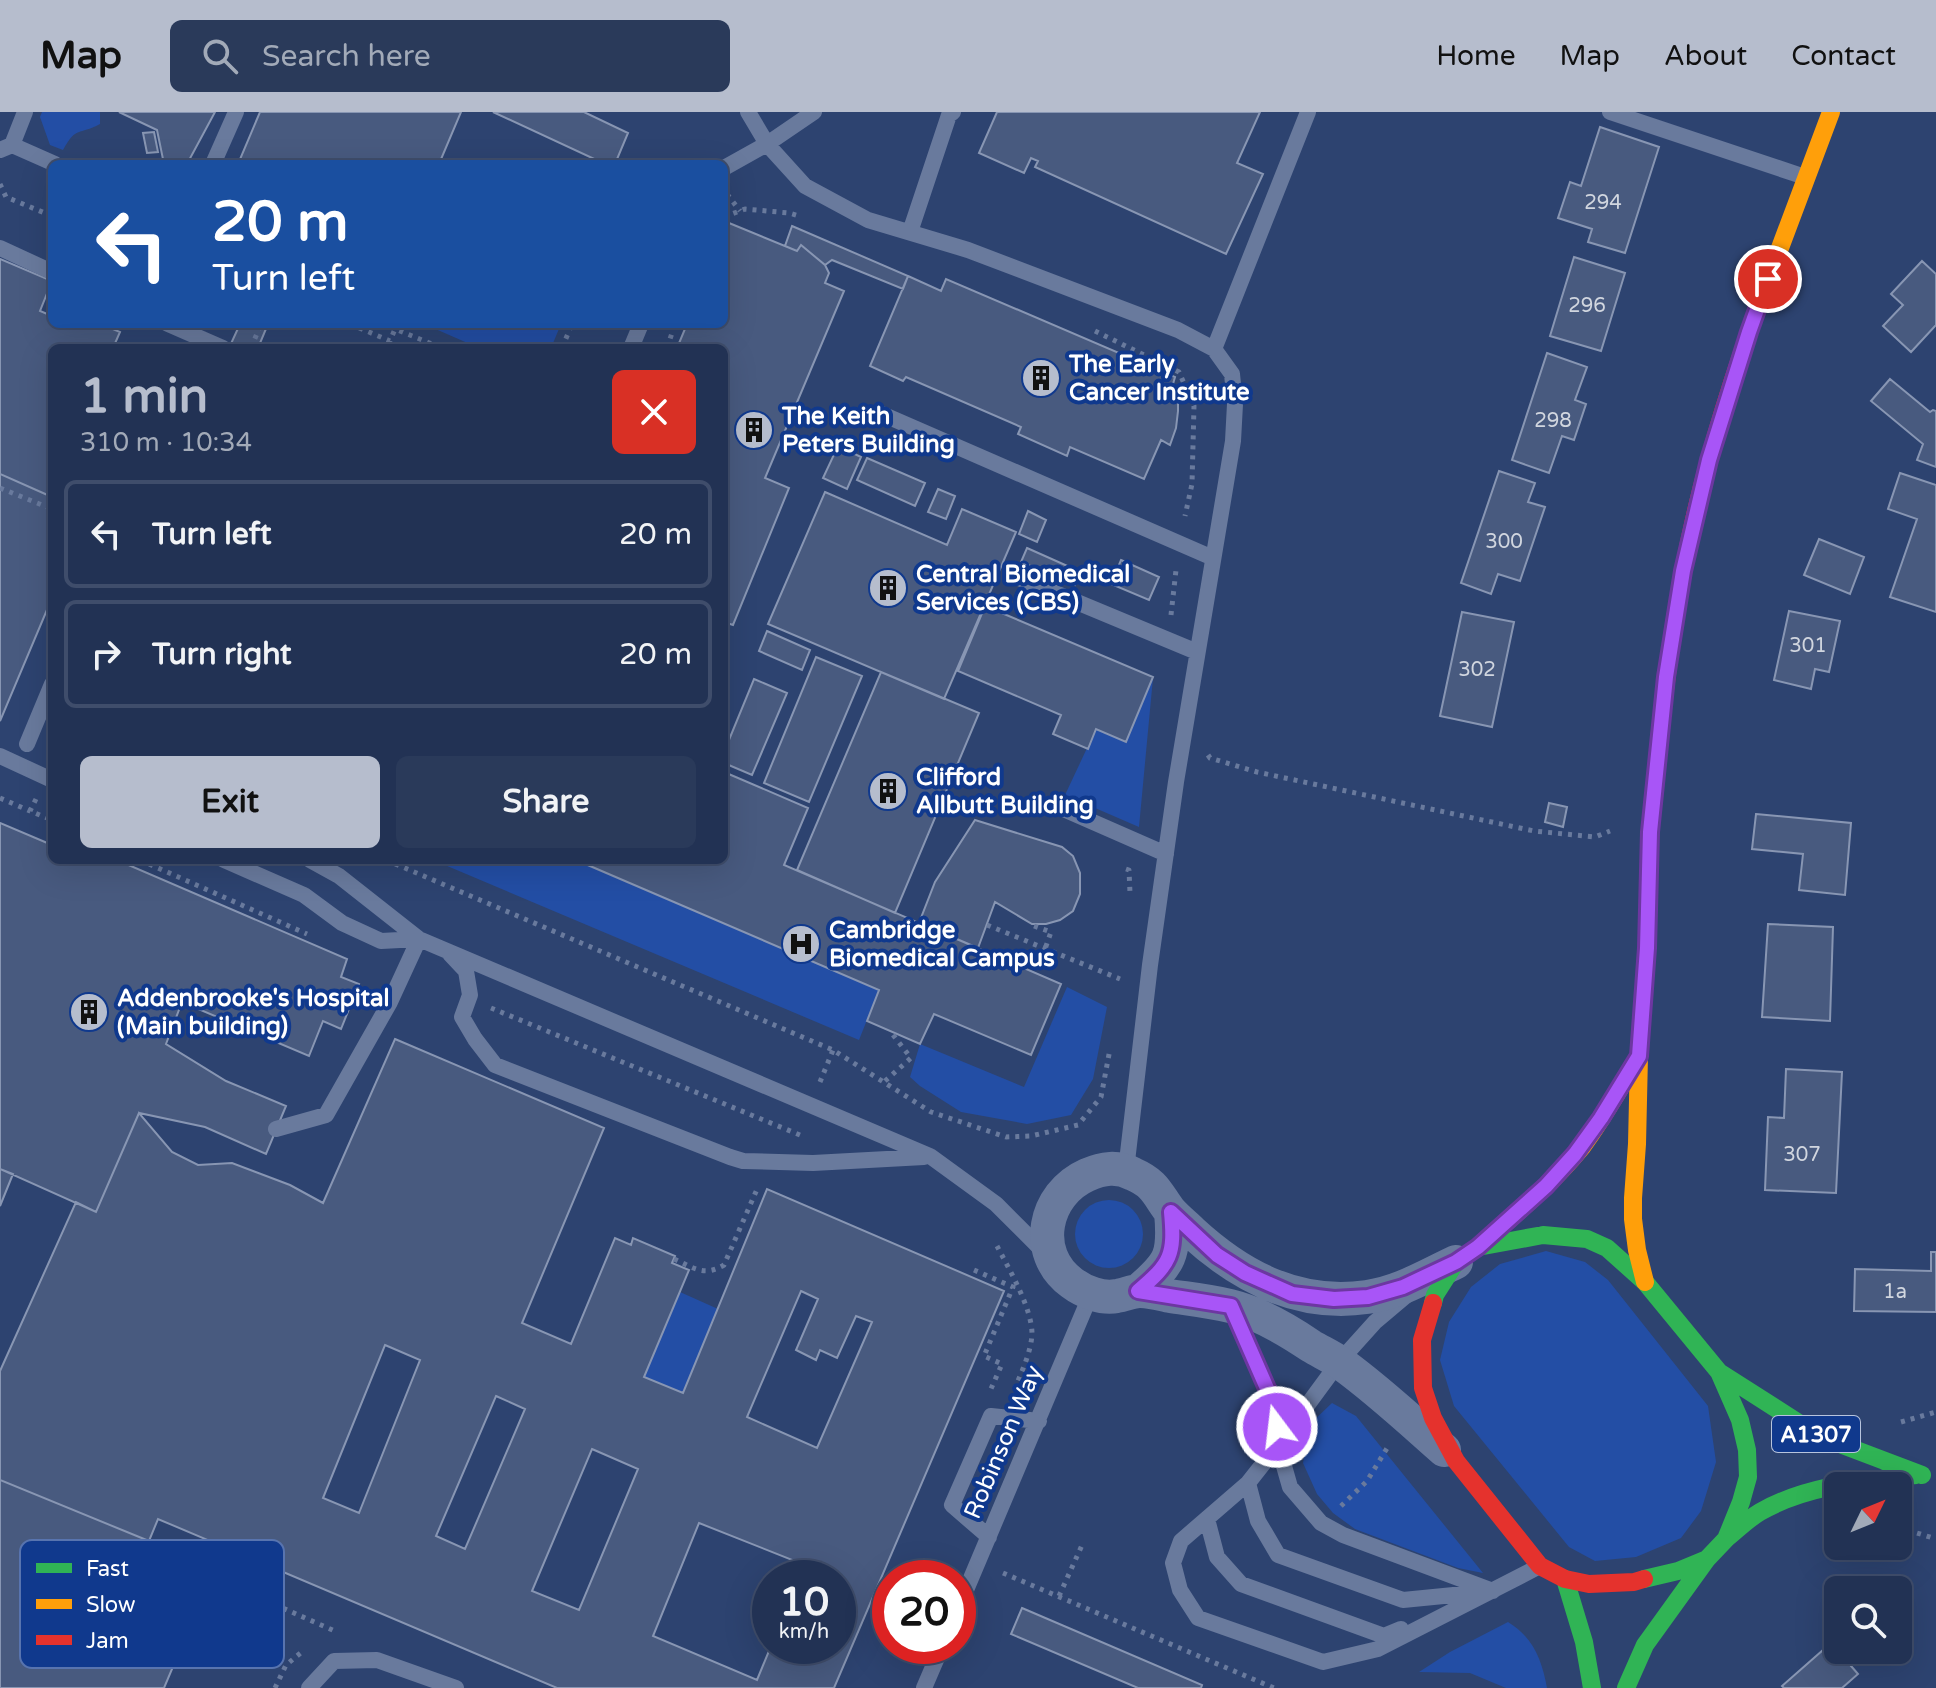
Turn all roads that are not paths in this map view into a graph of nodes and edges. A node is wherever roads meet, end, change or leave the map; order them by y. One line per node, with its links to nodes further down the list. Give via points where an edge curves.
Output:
1 (25, 112): 10 (lane)
2 (236, 112): 11 (lane)
3 (748, 112): 9 (lane)
4 (814, 112): 9 (lane)
5 (953, 112): 15 (lane)
6 (1308, 112): 20 (lane)
7 (1610, 112): 14 (lane)
8 (1831, 112): 14 (main road)
9 (767, 144): 13 (lane); 15 (lane, via 805,186 868,220)
10 (6, 147): 12 (lane)
11 (215, 160)
12 (48, 162)
13 (728, 166)
14 (1805, 177): 35 (main road, via 1709,460 1683,571 1650,832)
15 (910, 232): 20 (lane, via 1178,330)
16 (0, 248): 17 (lane)
17 (48, 270)
18 (174, 328): 19 (lane)
19 (196, 343)
20 (1214, 349): 22 (lane, via 1232,374 1235,404)
21 (882, 414): 22 (lane)
22 (1213, 558): 24 (lane)
23 (1019, 578): 24 (lane)
24 (1197, 652): 30 (lane)
25 (48, 694): 26 (lane)
26 (27, 744)
27 (0, 756): 28 (lane)
28 (48, 778)
29 (1061, 808): 30 (lane)
30 (1166, 854): 38 (lane)
31 (233, 864): 33 (lane, via 304,895 342,923 381,941)
32 (317, 864): 33 (lane)
33 (419, 939): 34 (lane); 36 (lane, via 326,1115)
34 (444, 948): 37 (lane); 37 (lane, via 466,971 470,995 462,1017 495,1065 743,1161)
35 (1639, 1056): 40 (main road, via 1575,1154); 42 (main road, via 1633,1219)
36 (276, 1129)
37 (930, 1156): 41 (lane, via 996,1204)
38 (1126, 1170): 39 (street, via 1157,1190); 41 (street, via 1097,1171 1074,1181 1057,1198 1047,1235)
39 (1171, 1212): 40 (street, via 1217,1255 1292,1294 1368,1297 1403,1287); 43 (street, via 1174,1243 1162,1271)
40 (1467, 1254): 42 (main road, via 1543,1235 1587,1239 1607,1248); 46 (lane, via 1409,1293); 50 (main road, via 1435,1295 1422,1340 1423,1388)
41 (1053, 1262): 44 (street, via 1070,1283)
42 (1645, 1282): 47 (main road)
43 (1138, 1291): 44 (street, via 1114,1297); 45 (street)
44 (1091, 1294): 48 (lane, Robinson Way)
45 (1231, 1306): 46 (street, via 1264,1318); 49 (lane, via 1276,1409)
46 (1339, 1362): 49 (lane); 50 (street)
47 (1719, 1372): 51 (main road, A1307, via 1819,1436); 55 (main road, via 1747,1450 1748,1477)
48 (1039, 1421): 54 (lane, Robinson Way); 54 (lane, via 991,1416 952,1505)
49 (1278, 1445): 52 (lane); 60 (lane, via 1290,1487 1321,1523)
50 (1456, 1461): 58 (main road)
51 (1929, 1474): 55 (main road, A1307, via 1803,1492 1758,1513)
52 (1248, 1483): 53 (lane); 60 (lane, via 1258,1521 1278,1555 1403,1600)
53 (1207, 1519): 60 (lane, via 1217,1557 1241,1584 1384,1636); 60 (lane, via 1181,1541 1173,1563 1180,1590 1198,1618 1323,1662 1378,1649)
54 (989, 1537): 57 (lane, Robinson Way)
55 (1726, 1539): 56 (main road)
56 (1707, 1559): 59 (main road, via 1650,1580 1589,1584); 66 (main road, via 1645,1645)
57 (976, 1565)
58 (1540, 1566): 59 (main road); 60 (lane)
59 (1565, 1579): 65 (main road)
60 (1493, 1591)
61 (934, 1664): 64 (lane)
62 (309, 1688): 63 (lane, via 334,1661 377,1660)
63 (456, 1688)
64 (924, 1688)
65 (1592, 1688)
66 (1626, 1688)

